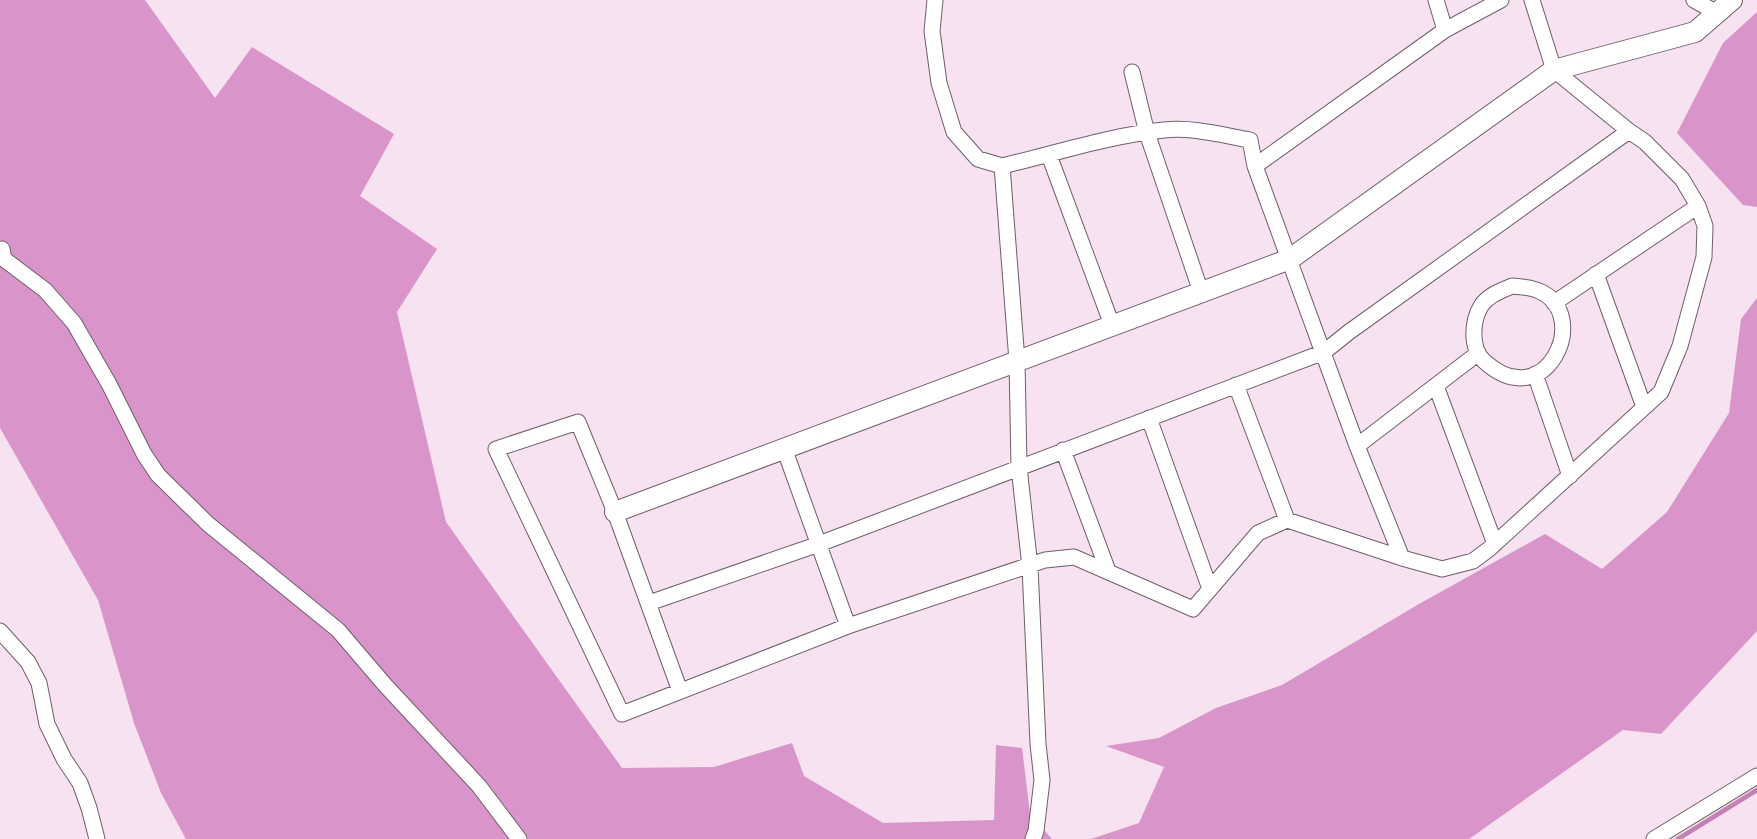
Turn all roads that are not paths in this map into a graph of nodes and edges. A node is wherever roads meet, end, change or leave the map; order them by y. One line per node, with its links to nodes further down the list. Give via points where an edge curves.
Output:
1 (935, 0): 14 (street, via 932,32 954,132 978,159)
2 (1436, 0): 8 (street)
3 (1501, 0): 8 (street)
4 (1532, 0): 9 (street)
5 (1694, 0): 7 (street)
6 (1732, 0): 7 (street)
7 (1717, 13): 9 (street, via 1695,32)
8 (1446, 30): 15 (street)
9 (1554, 70): 11 (street); 18 (street)
10 (1132, 72): 12 (street)
11 (1629, 131): 16 (street, via 1646,142 1682,179); 23 (street)
12 (1147, 133): 13 (street); 15 (street, via 1187,130 1250,140); 20 (street)
13 (1049, 155): 14 (street); 22 (street)
14 (1002, 166): 25 (street)
15 (1255, 166): 18 (street)
16 (1698, 206): 19 (street); 29 (street, via 1705,226 1704,257 1692,306 1661,392)
17 (2, 249): 50 (street, via 4,259 45,290 74,323 158,475 208,524 338,630 479,786)
18 (1290, 259): 20 (street); 23 (street)
19 (1596, 274): 21 (street); 29 (street)
20 (1201, 292): 22 (street)
21 (1554, 303): 24 (street, via 1527,288 1512,286 1494,294 1482,305 1476,320); 26 (street, via 1561,319 1560,350 1552,362)
22 (1112, 325): 25 (street)
23 (1324, 352): 27 (street); 31 (street)
24 (1477, 354): 26 (street, via 1496,370 1511,376); 28 (street)
25 (1017, 360): 32 (street); 34 (street)
26 (1535, 374): 35 (street)
27 (1236, 385): 30 (street); 37 (street)
28 (1436, 386): 31 (street); 39 (street)
29 (1644, 407): 35 (street)
30 (1149, 418): 33 (street); 43 (street)
31 (1357, 446): 40 (street)
32 (784, 448): 36 (street); 38 (street)
33 (1063, 450): 34 (street); 42 (street)
34 (1019, 467): 38 (street); 41 (street)
35 (1570, 476): 39 (street)
36 (615, 512): 44 (street); 47 (street, via 578,422 496,449 622,714)
37 (1287, 520): 40 (street); 43 (street, via 1258,534)
38 (819, 544): 44 (street); 45 (street)
39 (1495, 544): 40 (street, via 1473,561 1442,569)
40 (1402, 558)
41 (1030, 567): 42 (street, via 1045,560 1074,557); 45 (street); 51 (street, via 1042,780)
42 (1108, 571): 43 (street, via 1194,609)
43 (1210, 589)
44 (649, 603): 47 (street)
45 (848, 626): 47 (street)
46 (0, 631): 49 (street, via 28,662 39,683 47,724 80,783)
47 (680, 691)
48 (1757, 776): 52 (street)
49 (97, 839)
50 (519, 839)
51 (1033, 839)
52 (1654, 839)

